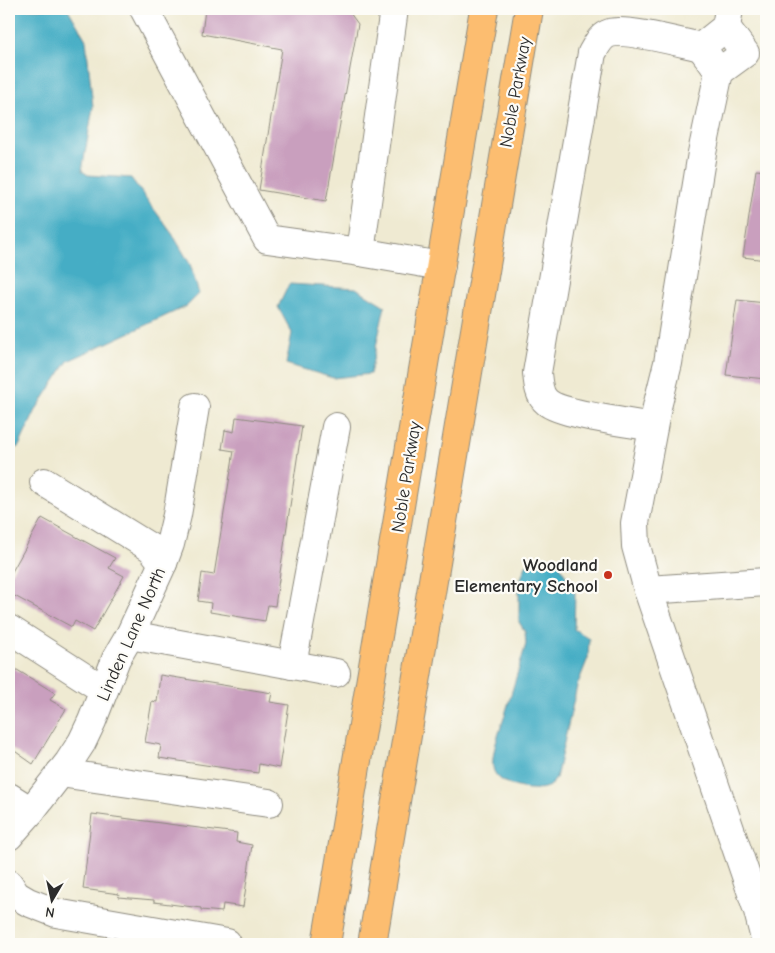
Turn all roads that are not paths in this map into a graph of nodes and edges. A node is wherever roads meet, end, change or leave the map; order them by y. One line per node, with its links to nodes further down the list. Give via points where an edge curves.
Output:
1 (144, 9): 9 (street, via 267,239)
2 (394, 9): 9 (street)
3 (484, 9): 10 (main road, Noble Parkway)
4 (529, 9): 31 (main road, Noble Parkway)
5 (728, 18): 6 (street); 7 (street)
6 (701, 46): 8 (street); 13 (street, via 626,32 600,38 592,53 537,373 539,390 546,402 562,410)
7 (756, 52): 8 (street)
8 (719, 72): 13 (street, via 702,153 668,363)
9 (360, 252): 10 (street)
10 (441, 266): 30 (main road, Noble Parkway)
11 (195, 408): 15 (street, Linden Lane North, via 177,515)
12 (336, 427): 20 (street)
13 (653, 427): 17 (street, via 635,524 636,546)
14 (44, 482): 15 (street, via 151,548)
15 (163, 563): 19 (street, Linden Lane North)
16 (766, 582): 17 (street)
17 (648, 590): 29 (street, via 758,911)
18 (9, 629): 22 (street)
19 (130, 635): 20 (street); 22 (street, Linden Lane North)
20 (292, 665): 21 (street)
21 (336, 672)
22 (104, 690): 23 (street, Linden Lane North, via 82,742)
23 (60, 773): 24 (street); 25 (street, Linden Lane North)
24 (269, 803)
25 (20, 804): 26 (street, Linden Lane North)
26 (9, 836)
27 (9, 884): 28 (street, via 16,895 56,914)
28 (227, 943)
29 (766, 943)
30 (326, 944)
31 (372, 944)

